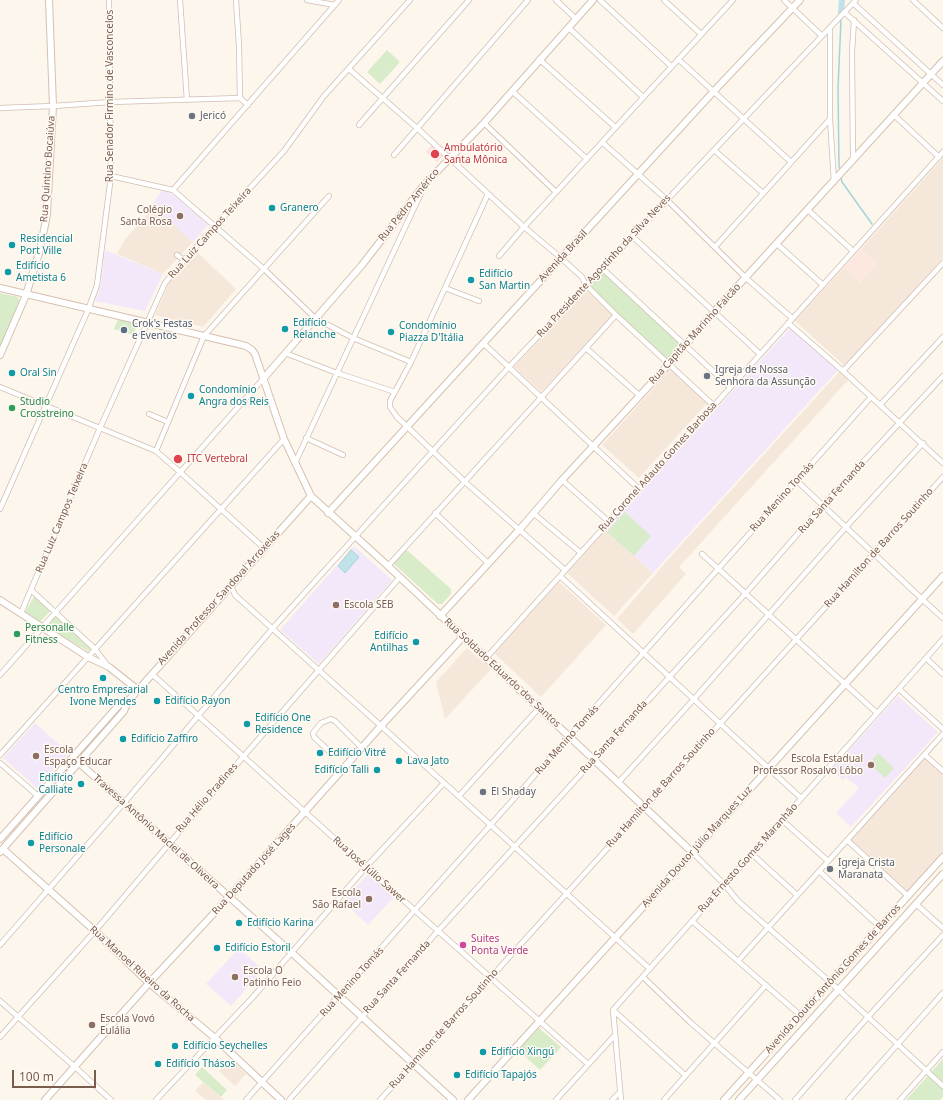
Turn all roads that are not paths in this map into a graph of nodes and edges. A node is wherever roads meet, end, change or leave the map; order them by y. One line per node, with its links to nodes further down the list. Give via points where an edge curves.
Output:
1 (49, 0): 46 (street, Rua Quintino Bocaiúva)
2 (109, 0): 44 (street, Rua Senador Firmino de Vasconcelos)
3 (180, 0): 42 (street)
4 (236, 0): 40 (street)
5 (307, 0): 19 (street)
6 (339, 0): 19 (street)
7 (410, 0): 33 (street, Rua Luiz Campos Teixeira)
8 (468, 0): 41 (street)
9 (528, 0): 54 (street)
10 (556, 0): 22 (street)
11 (593, 0): 22 (street, Rua Pedro Américo)
12 (600, 0): 32 (street)
13 (664, 0): 27 (street)
14 (784, 0): 20 (street)
15 (800, 0): 20 (street, Avenida Brasil)
16 (913, 0): 26 (street)
17 (731, 1): 27 (street)
18 (854, 2): 21 (street, Rua Presidente Agostinho da Silva Neves); 34 (street)
19 (335, 5): 45 (street)
20 (793, 8): 28 (street); 38 (street, Avenida Brasil)
21 (844, 12): 23 (street); 25 (street, Rua Presidente Agostinho da Silva Neves)
22 (576, 19): 24 (street, Rua Pedro Américo)
23 (854, 20): 35 (street); 62 (street)
24 (569, 28): 29 (street, Rua Pedro Américo); 39 (street)
25 (830, 28): 28 (street, Rua Presidente Agostinho da Silva Neves); 50 (street)
26 (943, 28)
27 (701, 34): 30 (street)
28 (822, 36): 49 (street, Rua Presidente Agostinho da Silva Neves)
29 (539, 59): 37 (street, Rua Pedro Américo); 53 (street)
30 (678, 59): 32 (street); 38 (street)
31 (943, 61): 34 (street, Rua Capitão Marinho Falcão)
32 (671, 66): 39 (street)
33 (349, 68): 41 (street); 75 (street, Rua Luiz Campos Teixeira, via 324,96 284,151)
34 (931, 74): 35 (street, Rua Capitão Marinho Falcão); 36 (street)
35 (923, 84): 43 (street); 48 (street, Rua Capitão Marinho Falcão)
36 (943, 85)
37 (512, 91): 51 (street, Rua Pedro Américo); 61 (street)
38 (714, 91): 49 (street); 64 (street, Avenida Brasil)
39 (643, 97): 53 (street)
40 (240, 98): 42 (street); 45 (street)
41 (384, 98): 52 (street); 54 (street)
42 (187, 100): 44 (street)
43 (943, 101)
44 (111, 102): 46 (street); 65 (street, Rua Senador Firmino de Vasconcelos)
45 (248, 105): 68 (street)
46 (52, 106): 47 (street); 93 (street, Rua Quintino Bocaiúva, via 45,225)
47 (0, 108)
48 (894, 115): 59 (street); 62 (street, Rua Capitão Marinho Falcão)
49 (744, 118): 56 (street, Rua Presidente Agostinho da Silva Neves); 63 (street)
50 (830, 119): 63 (street); 66 (street)
51 (484, 123): 60 (street, Rua Pedro Américo); 69 (street)
52 (360, 124)
53 (615, 127): 55 (street)
54 (417, 128): 58 (street); 60 (street)
55 (603, 143): 61 (street); 64 (street)
56 (714, 150): 70 (street); 73 (street, Rua Presidente Agostinho da Silva Neves)
57 (943, 152): 59 (street, Rua Coronel Adauto Gomes Barbosa)
58 (394, 155)
59 (939, 157): 80 (street, Rua Coronel Adauto Gomes Barbosa)
60 (449, 158): 67 (street, Rua Pedro Américo); 71 (street)
61 (587, 159): 69 (street)
62 (853, 161): 66 (street, Rua Capitão Marinho Falcão)
63 (791, 162): 70 (street)
64 (638, 175): 73 (street); 83 (street, Avenida Brasil)
65 (111, 176): 68 (street); 95 (street, Rua Senador Firmino de Vasconcelos, via 97,285)
66 (834, 182): 74 (street, Rua Capitão Marinho Falcão)
67 (424, 185): 98 (street, Rua Pedro Américo, via 362,265); 104 (street)
68 (174, 190): 75 (street)
69 (556, 192): 76 (street)
70 (763, 193): 79 (street)
71 (488, 194): 76 (street); 92 (street)
72 (329, 196): 86 (street)
73 (666, 200): 77 (street, Rua Presidente Agostinho da Silva Neves); 79 (street)
74 (808, 210): 78 (street, Rua Capitão Marinho Falcão); 80 (street)
75 (215, 227): 84 (street, Rua Luiz Campos Teixeira); 86 (street)
76 (524, 227): 82 (street); 83 (street)
77 (633, 238): 87 (street, Rua Presidente Agostinho da Silva Neves); 96 (street)
78 (777, 244): 88 (street, Rua Capitão Marinho Falcão); 90 (street)
79 (715, 247): 88 (street)
80 (853, 251): 90 (street, Rua Coronel Adauto Gomes Barbosa)
81 (177, 255): 84 (street)
82 (499, 256)
83 (561, 258): 89 (street); 105 (street, Avenida Brasil)
84 (184, 260): 100 (street, Rua Luiz Campos Teixeira, via 165,283)
85 (943, 263): 114 (street)
86 (264, 269): 98 (street); 102 (street)
87 (603, 269): 89 (street, Rua Presidente Agostinho da Silva Neves); 106 (street)
88 (746, 278): 96 (street, Rua Capitão Marinho Falcão); 99 (street)
89 (586, 284): 97 (street); 113 (street, Rua Presidente Agostinho da Silva Neves)
90 (823, 285): 99 (street, Rua Coronel Adauto Gomes Barbosa)
91 (0, 288): 93 (street)
92 (445, 288): 94 (street); 111 (street)
93 (26, 295): 95 (street); 109 (street, Rua Quintino Bocaiúva)
94 (479, 301)
95 (88, 310): 100 (street); 124 (street, Rua Senador Firmino de Vasconcelos)
96 (714, 312): 106 (street, Rua Capitão Marinho Falcão); 110 (street)
97 (616, 315): 107 (street); 112 (street)
98 (315, 318): 104 (street); 108 (street, Rua Pedro Américo)
99 (792, 318): 101 (street, Rua Coronel Adauto Gomes Barbosa)
100 (148, 322): 102 (street); 131 (street, Rua Luiz Campos Teixeira)
101 (788, 322): 110 (street, Rua Coronel Adauto Gomes Barbosa); 114 (street)
102 (204, 336): 117 (street, via 246,346 252,350); 128 (street)
103 (943, 337): 126 (street)
104 (354, 338): 111 (street); 115 (street)
105 (483, 343): 113 (street); 130 (street, Avenida Brasil)
106 (686, 344): 112 (street, Rua Capitão Marinho Falcão); 119 (street)
107 (586, 348): 121 (street); 122 (street)
108 (285, 353): 115 (street); 117 (street, Rua Pedro Américo)
109 (0, 354)
110 (760, 354): 119 (street, Rua Coronel Adauto Gomes Barbosa)
111 (411, 362): 120 (street)
112 (669, 364): 121 (street, Rua Capitão Marinho Falcão); 125 (street)
113 (509, 367): 122 (street); 137 (street, Rua Presidente Agostinho da Silva Neves)
114 (843, 370): 123 (street)
115 (337, 373): 120 (street); 132 (street)
116 (943, 376): 129 (street, Rua Santa Fernanda)
117 (263, 379): 133 (street); 141 (street)
118 (0, 387): 124 (street)
119 (730, 387): 125 (street, Rua Coronel Adauto Gomes Barbosa)
120 (395, 392): 130 (street, via 390,407)
121 (639, 395): 135 (street, Rua Capitão Marinho Falcão)
122 (541, 397): 135 (street); 145 (street)
123 (871, 397): 126 (street); 144 (street, Rua Menino Tomás)
124 (45, 405): 131 (street); 149 (street, Rua Senador Firmino de Vasconcelos)
125 (713, 405): 146 (street, Rua Coronel Adauto Gomes Barbosa)
126 (880, 406): 129 (street)
127 (149, 414): 128 (street)
128 (168, 422): 136 (street)
129 (900, 423): 134 (street); 148 (street, Rua Santa Fernanda)
130 (407, 427): 137 (street); 151 (street, Avenida Brasil)
131 (100, 428): 136 (street); 170 (street, Rua Luiz Campos Teixeira)
132 (306, 438): 138 (street); 139 (street)
133 (284, 439): 139 (street); 150 (street)
134 (922, 443): 140 (street); 155 (street)
135 (593, 446): 143 (street, Rua Capitão Marinho Falcão); 146 (street)
136 (156, 451): 141 (street)
137 (434, 451): 145 (street); 157 (street, Rua Presidente Agostinho da Silva Neves)
138 (343, 455)
139 (295, 463): 147 (street)
140 (943, 463)
141 (180, 472): 150 (street); 177 (street)
142 (943, 477): 161 (street, Rua Hamilton de Barros Soutinho)
143 (562, 480): 153 (street, Rua Capitão Marinho Falcão); 154 (street)
144 (797, 480): 148 (street); 164 (street, Rua Menino Tomás)
145 (464, 481): 152 (street); 156 (street)
146 (638, 488): 154 (street, Rua Coronel Adauto Gomes Barbosa)
147 (311, 496): 151 (street, Rua Soldado Eduardo dos Santos); 158 (street, Avenida Professor Sandoval Arroxelas)
148 (823, 505): 155 (street); 171 (street, Rua Santa Fernanda)
149 (0, 509)
150 (221, 509): 158 (street); 189 (street)
151 (328, 513): 157 (street, Rua Soldado Eduardo dos Santos)
152 (435, 513): 162 (street); 163 (street)
153 (533, 513): 156 (street, Rua Capitão Marinho Falcão); 159 (street)
154 (608, 521): 159 (street, Rua Coronel Adauto Gomes Barbosa)
155 (846, 527): 161 (street); 179 (street)
156 (520, 529): 162 (street, Rua Capitão Marinho Falcão); 165 (street)
157 (355, 537): 163 (street, Rua Soldado Eduardo dos Santos); 184 (street, Rua Presidente Agostinho da Silva Neves)
158 (264, 548): 169 (street, Avenida Professor Sandoval Arroxelas)
159 (581, 553): 165 (street, Rua Coronel Adauto Gomes Barbosa)
160 (702, 554): 164 (street)
161 (874, 554): 174 (street); 187 (street, Rua Hamilton de Barros Soutinho)
162 (488, 563): 176 (street, Rua Capitão Marinho Falcão)
163 (388, 566): 168 (street, Rua Soldado Eduardo dos Santos)
164 (718, 569): 171 (street); 190 (street, Rua Menino Tomás)
165 (565, 570): 166 (street, Rua Coronel Adauto Gomes Barbosa)
166 (560, 576): 190 (street); 192 (street, Rua Coronel Adauto Gomes Barbosa)
167 (943, 576): 174 (street, Avenida Doutor Júlio Marques Luz)
168 (400, 577): 180 (street, Rua Soldado Eduardo dos Santos); 195 (street, Rua Hélio Pradines)
169 (233, 583): 172 (street); 173 (street, Avenida Professor Sandoval Arroxelas)
170 (31, 590): 177 (street); 178 (street, Rua Luiz Campos Teixeira)
171 (746, 593): 179 (street); 199 (street, Rua Santa Fernanda)
172 (234, 595): 173 (street, via 227,594); 184 (street)
173 (221, 597): 196 (street, Avenida Professor Sandoval Arroxelas)
174 (922, 599): 181 (street); 200 (street, Avenida Doutor Júlio Marques Luz)
175 (0, 600): 178 (street)
176 (448, 607): 180 (street, Rua Capitão Marinho Falcão); 182 (street)
177 (55, 612): 183 (street); 189 (street)
178 (21, 613): 183 (street)
179 (768, 614): 187 (street); 203 (street)
180 (440, 616): 182 (street, Rua Soldado Eduardo dos Santos); 188 (street, via 456,633)
181 (943, 618)
182 (448, 622): 185 (street, Rua Soldado Eduardo dos Santos)
183 (42, 628): 191 (street); 198 (street)
184 (272, 629): 195 (street); 207 (street, Rua Presidente Agostinho da Silva Neves)
185 (463, 637): 188 (street, Rua Deputado José Lages); 192 (street, Rua Soldado Eduardo dos Santos)
186 (943, 638): 193 (street, Rua Ernesto Gomes Maranhão)
187 (796, 639): 200 (street); 208 (street, Rua Hamilton de Barros Soutinho)
188 (456, 645): 209 (street, Rua Deputado José Lages)
189 (95, 649): 191 (street); 194 (street)
190 (644, 653): 199 (street); 212 (street, Rua Menino Tomás)
191 (88, 658): 194 (street); 216 (street)
192 (486, 658): 205 (street, Rua Soldado Eduardo dos Santos)
193 (926, 658): 197 (street); 201 (street, Rua Ernesto Gomes Maranhão)
194 (109, 667): 202 (street)
195 (317, 670): 209 (street); 217 (street, Rua Hélio Pradines)
196 (152, 674): 202 (street, Avenida Professor Sandoval Arroxelas); 207 (street, Rua José Júlio Sawer)
197 (943, 674)
198 (0, 675)
199 (669, 676): 203 (street); 219 (street, Rua Santa Fernanda)
200 (844, 683): 206 (street); 222 (street, Avenida Doutor Júlio Marques Luz)
201 (899, 689): 206 (street, Rua Ernesto Gomes Maranhão); 210 (street)
202 (138, 690): 204 (street, Avenida Professor Sandoval Arroxelas)
203 (694, 699): 208 (street); 225 (street)
204 (128, 701): 218 (street, Avenida Professor Sandoval Arroxelas, via 119,705); 220 (street, Avenida Professor Sandoval Arroxelas, via 124,711)
205 (539, 708): 212 (street, Rua Soldado Eduardo dos Santos); 227 (street)
206 (877, 713): 228 (street, Rua Ernesto Gomes Maranhão)
207 (198, 716): 217 (street, Rua José Júlio Sawer); 229 (street, Rua Presidente Agostinho da Silva Neves)
208 (720, 723): 222 (street); 230 (street, Rua Hamilton de Barros Soutinho)
209 (381, 726): 213 (street, Rua Deputado José Lages); 224 (street)
210 (943, 729)
211 (943, 734): 215 (street)
212 (569, 737): 219 (street, Rua Soldado Eduardo dos Santos); 233 (street, Rua Menino Tomás)
213 (362, 748): 214 (street, via 331,719 321,722 313,733); 231 (street, Rua Deputado José Lages)
214 (332, 754)
215 (925, 754): 223 (street); 235 (street)
216 (0, 756)
217 (242, 757): 231 (street, Rua José Júlio Sawer); 236 (street, Rua Hélio Pradines)
218 (70, 760): 220 (street, Travessa Antônio Maciel de Oliveira); 226 (street, Avenida Professor Sandoval Arroxelas)
219 (594, 760): 225 (street, Rua Soldado Eduardo dos Santos); 237 (street, Rua Santa Fernanda)
220 (78, 762): 229 (street, Travessa Antônio Maciel de Oliveira); 238 (street, Avenida Professor Sandoval Arroxelas)
221 (0, 763): 226 (street)
222 (769, 768): 228 (street); 239 (street, Avenida Doutor Júlio Marques Luz)
223 (943, 771)
224 (444, 783): 227 (street); 243 (street)
225 (618, 783): 230 (street, Rua Soldado Eduardo dos Santos)
226 (38, 796): 234 (street, Avenida Professor Sandoval Arroxelas)
227 (459, 796): 233 (street)
228 (802, 798): 232 (street, Rua Ernesto Gomes Maranhão)
229 (124, 803): 236 (street, Travessa Antônio Maciel de Oliveira); 247 (street, Rua Presidente Agostinho da Silva Neves)
230 (644, 807): 239 (street, Rua Soldado Eduardo dos Santos); 248 (street, Rua Hamilton de Barros Soutinho)
231 (305, 812): 243 (street, Rua José Júlio Sawer); 251 (street, Rua Deputado José Lages)
232 (782, 820): 240 (street, Rua Ernesto Gomes Maranhão); 242 (street)
233 (491, 825): 237 (street); 253 (street, Rua Menino Tomás)
234 (0, 838)
235 (847, 840): 242 (street); 250 (street)
236 (169, 843): 251 (street, Travessa Antônio Maciel de Oliveira); 258 (street, Rua Hélio Pradines)
237 (514, 846): 248 (street); 259 (street, Rua Santa Fernanda)
238 (1, 851): 247 (street, Rua Manoel Ribeiro da Rocha)
239 (692, 852): 246 (street); 261 (street, Avenida Doutor Júlio Marques Luz)
240 (752, 854): 246 (street, Rua Ernesto Gomes Maranhão); 249 (street)
241 (943, 857): 250 (street, Avenida Doutor Antônio Gomes de Barros)
242 (828, 860): 244 (street)
243 (366, 867): 253 (street, Rua José Júlio Sawer); 263 (street)
244 (818, 871): 249 (street); 255 (street)
245 (943, 874): 252 (street, Avenida Doutor Antônio Gomes de Barros)
246 (725, 884): 254 (street, Rua Ernesto Gomes Maranhão); 256 (street, via 738,901)
247 (48, 890): 258 (street, Rua Manoel Ribeiro da Rocha); 262 (street, Rua Presidente Agostinho da Silva Neves)
248 (566, 894): 261 (street); 267 (street, Rua Hamilton de Barros Soutinho)
249 (797, 895): 256 (street)
250 (908, 896): 255 (street, Avenida Doutor Antônio Gomes de Barros)
251 (229, 898): 263 (street, Travessa Antônio Maciel de Oliveira); 269 (street, Rua Deputado José Lages)
252 (916, 904): 257 (street); 271 (street, Avenida Doutor Antônio Gomes de Barros)
253 (415, 911): 259 (street, Rua José Júlio Sawer); 273 (street, Rua Menino Tomás)
254 (692, 921): 264 (street); 265 (street, Rua Ernesto Gomes Maranhão)
255 (880, 927): 268 (street, Avenida Doutor Antônio Gomes de Barros)
256 (767, 928): 264 (street); 268 (street)
257 (943, 928)
258 (95, 931): 269 (street, Rua Manoel Ribeiro da Rocha); 277 (street, Rua Hélio Pradines)
259 (438, 931): 267 (street, Rua José Júlio Sawer); 278 (street, Rua Santa Fernanda)
260 (943, 935): 279 (street)
261 (615, 937): 265 (street); 280 (street, Avenida Doutor Júlio Marques Luz)
262 (0, 945)
263 (291, 952): 273 (street, Travessa Antônio Maciel de Oliveira); 283 (street)
264 (738, 960): 270 (street)
265 (650, 969): 266 (street, Rua Ernesto Gomes Maranhão)
266 (642, 977): 275 (street, Rua Ernesto Gomes Maranhão); 284 (street)
267 (490, 978): 280 (street, Rua José Júlio Sawer); 287 (street, Rua Hamilton de Barros Soutinho)
268 (830, 982): 271 (street); 276 (street, Avenida Doutor Antônio Gomes de Barros)
269 (149, 983): 283 (street, Rua Manoel Ribeiro da Rocha); 289 (street, Rua Deputado José Lages)
270 (766, 985): 276 (street); 284 (street)
271 (838, 990): 279 (street); 293 (street, Avenida Doutor Antônio Gomes de Barros)
272 (943, 993): 285 (street)
273 (339, 997): 278 (street, Travessa Antônio Maciel de Oliveira); 294 (street, Rua Menino Tomás)
274 (0, 1002): 277 (street)
275 (613, 1010): 281 (street); 292 (street)
276 (800, 1016): 291 (street, Avenida Doutor Antônio Gomes de Barros)
277 (18, 1017): 282 (street, Rua Hélio Pradines); 289 (street)
278 (361, 1017): 287 (street, Travessa Antônio Maciel de Oliveira); 302 (street, Rua Santa Fernanda)
279 (867, 1018): 285 (street); 313 (street)
280 (539, 1021): 288 (street, Rua José Júlio Sawer); 305 (street, Avenida Doutor Júlio Marques Luz)
281 (615, 1035): 288 (street); 296 (street)
282 (0, 1037)
283 (215, 1038): 294 (street, Rua Manoel Ribeiro da Rocha); 299 (street)
284 (714, 1044): 291 (street); 292 (street)
285 (896, 1044): 290 (street); 314 (street)
286 (943, 1052): 290 (street)
287 (413, 1064): 303 (street, Rua Hamilton de Barros Soutinho); 304 (street, Travessa Antônio Maciel de Oliveira)
288 (588, 1064): 306 (street)
289 (75, 1067): 297 (street, Rua Deputado José Lages); 298 (street)
290 (926, 1071): 295 (street); 315 (street)
291 (749, 1072): 293 (street); 310 (street, Avenida Doutor Antônio Gomes de Barros)
292 (685, 1075): 309 (street)
293 (757, 1080): 311 (street, Avenida Doutor Antônio Gomes de Barros); 312 (street)
294 (262, 1083): 300 (street, Rua Menino Tomás); 301 (street, Rua Manoel Ribeiro da Rocha)
295 (943, 1086)
296 (620, 1092): 307 (street); 308 (street)
297 (45, 1100)
298 (111, 1100)
299 (156, 1100)
300 (246, 1100)
301 (281, 1100)
302 (288, 1100)
303 (380, 1100)
304 (452, 1100)
305 (468, 1100)
306 (556, 1100)
307 (612, 1100)
308 (621, 1100)
309 (664, 1100)
310 (724, 1100)
311 (739, 1100)
312 (780, 1100)
313 (795, 1100)
314 (848, 1100)
315 (900, 1100)

